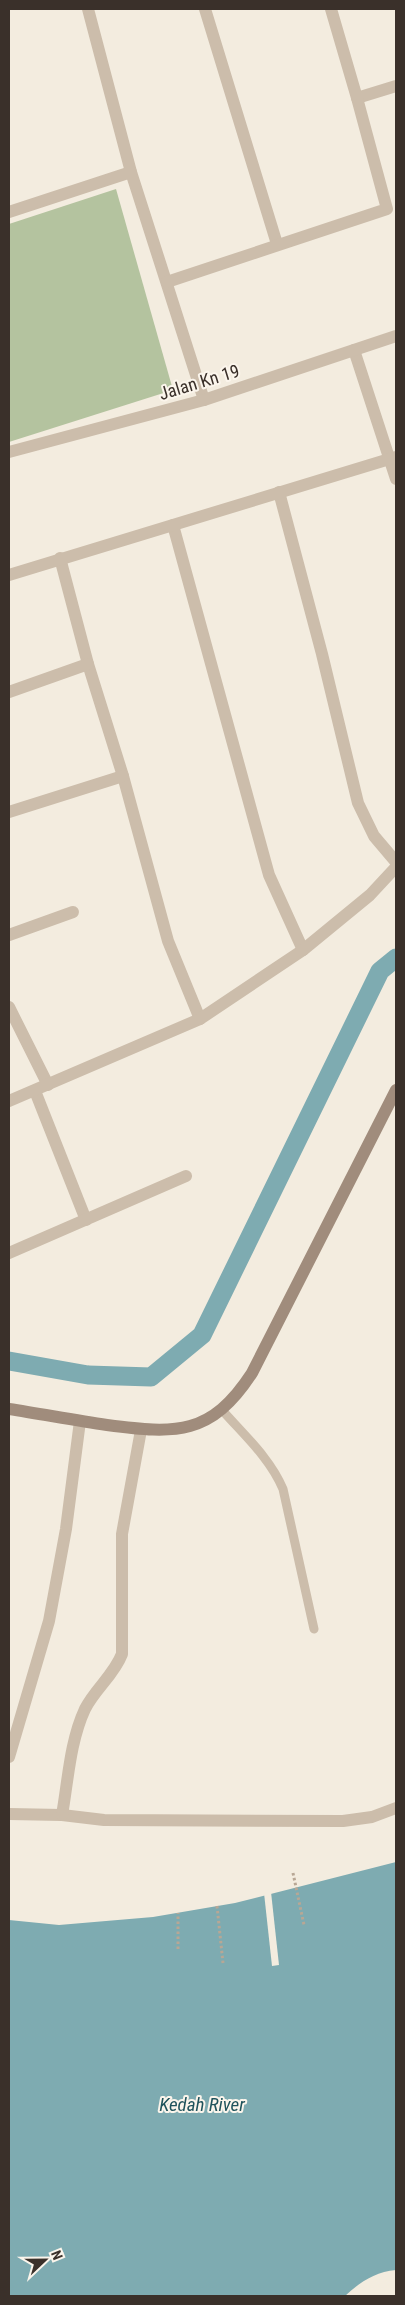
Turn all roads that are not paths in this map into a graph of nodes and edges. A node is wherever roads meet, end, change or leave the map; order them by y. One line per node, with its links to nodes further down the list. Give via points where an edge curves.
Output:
1 (88, 9): 6 (street)
2 (206, 9): 9 (street)
3 (330, 9): 5 (street)
4 (396, 86): 5 (street)
5 (357, 98): 7 (street)
6 (131, 172): 8 (street); 10 (street)
7 (391, 208): 9 (street)
8 (9, 212)
9 (277, 244): 10 (street)
10 (167, 282): 13 (street)
11 (396, 336): 12 (street, Jalan Kn 19)
12 (354, 350): 13 (street, Jalan Kn 19); 15 (street)
13 (204, 400): 14 (street, Jalan Kn 19)
14 (9, 452)
15 (394, 458): 16 (street); 17 (street)
16 (396, 479)
17 (279, 492): 18 (street); 25 (street, via 358,803 374,836)
18 (173, 525): 19 (street); 29 (street, via 268,876)
19 (60, 558): 20 (street); 21 (street)
20 (9, 575)
21 (88, 664): 22 (street); 23 (street)
22 (9, 692)
23 (123, 776): 24 (street); 31 (street, via 168,941)
24 (9, 812)
25 (396, 862)
26 (396, 867): 29 (street, via 370,895)
27 (74, 912): 28 (street)
28 (9, 935)
29 (304, 950): 31 (street)
30 (9, 1007): 32 (street)
31 (200, 1019): 32 (street)
32 (48, 1085): 34 (street)
33 (396, 1090): 40 (main road, via 252,1373)
34 (35, 1091): 35 (street); 37 (street)
35 (9, 1101)
36 (186, 1176): 37 (street)
37 (86, 1220): 38 (street)
38 (9, 1253)
39 (9, 1409): 41 (main road)
40 (222, 1410): 42 (main road, via 195,1425); 43 (lane, via 279,1478)
41 (80, 1421): 42 (main road); 44 (street, via 66,1528 49,1621)
42 (141, 1430): 47 (street, via 122,1534 122,1654 86,1709 76,1736)
43 (314, 1630)
44 (9, 1757)
45 (396, 1808): 47 (street, via 372,1817 343,1821 104,1820)
46 (9, 1814): 47 (street)
47 (62, 1815)

